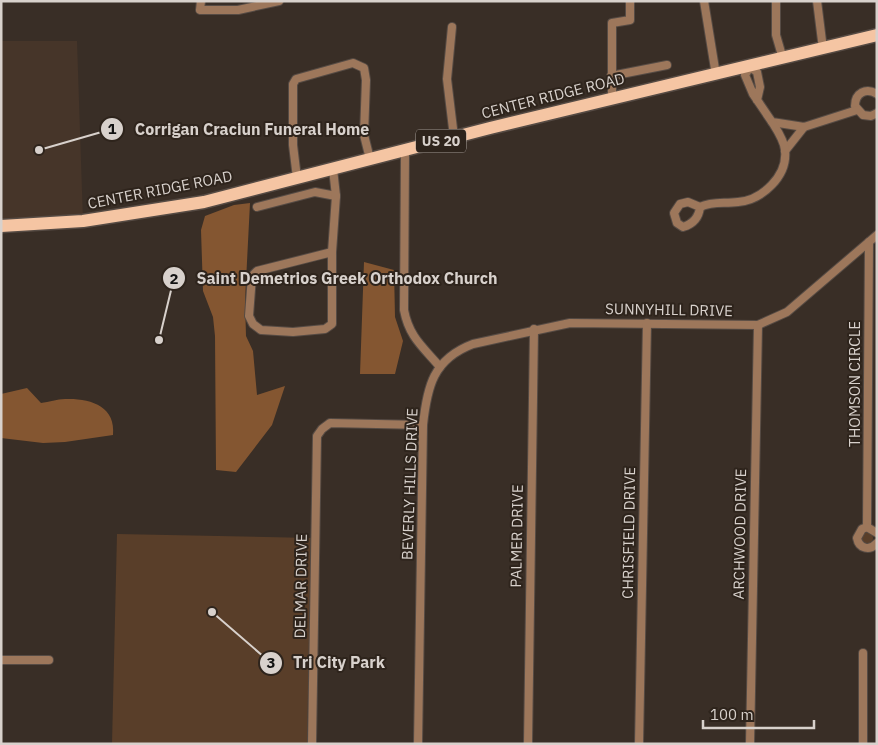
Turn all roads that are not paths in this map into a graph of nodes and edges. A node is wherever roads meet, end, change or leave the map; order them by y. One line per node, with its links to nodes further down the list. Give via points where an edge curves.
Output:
1 (201, 1): 2 (street, via 200,10 238,10)
2 (279, 1)
3 (630, 1): 14 (street, via 630,20 612,22)
4 (704, 1): 13 (street)
5 (776, 1): 10 (street, via 776,35)
6 (817, 1): 9 (street)
7 (452, 27): 21 (street, via 446,79)
8 (877, 35): 9 (main road, CENTER RIDGE ROAD / US 20)
9 (823, 49): 10 (main road, CENTER RIDGE ROAD / US 20)
10 (783, 59): 12 (main road, CENTER RIDGE ROAD / US 20)
11 (667, 65): 14 (street)
12 (750, 67): 13 (main road, CENTER RIDGE ROAD / US 20); 19 (street, via 745,75)
13 (716, 75): 16 (main road, CENTER RIDGE ROAD / US 20)
14 (610, 76): 16 (street)
15 (877, 94): 17 (street, via 868,90 860,94 855,101)
16 (612, 98): 21 (main road, CENTER RIDGE ROAD / US 20)
17 (857, 110): 18 (street, via 867,117); 20 (street)
18 (877, 114)
19 (772, 122): 20 (street); 23 (street)
20 (804, 127): 23 (street)
21 (454, 138): 22 (main road, CENTER RIDGE ROAD / US 20)
22 (405, 151): 24 (main road, CENTER RIDGE ROAD / US 20); 37 (street, via 404,310 407,327)
23 (785, 151): 28 (street, via 778,178 755,198)
24 (370, 159): 25 (main road, CENTER RIDGE ROAD / US 20); 26 (street, via 364,135 364,68 353,63 296,79 293,84 293,145)
25 (333, 169): 26 (main road, CENTER RIDGE ROAD / US 20); 27 (street)
26 (297, 178): 30 (main road, CENTER RIDGE ROAD / US 20, via 204,202 126,216)
27 (336, 196): 29 (street, via 315,192); 33 (street)
28 (700, 207)
29 (257, 208)
30 (1, 226)
31 (877, 236): 32 (street, SUNNYHILL DRIVE)
32 (870, 242): 35 (street, SUNNYHILL DRIVE, via 787,312); 39 (street, THOMSON CIRCLE)
33 (332, 252): 33 (street, via 332,324 325,329 293,332 261,330 252,324 252,276 257,271)
34 (647, 322): 35 (street, SUNNYHILL DRIVE); 36 (street, SUNNYHILL DRIVE, via 570,322); 48 (street, CHRISFIELD DRIVE)
35 (758, 325): 49 (street, ARCHWOOD DRIVE)
36 (534, 329): 37 (street, SUNNYHILL DRIVE, via 462,348); 47 (street, PALMER DRIVE)
37 (440, 366): 38 (street, BEVERLY HILLS DRIVE, via 427,393)
38 (423, 425): 45 (street, DELMAR DRIVE, via 330,423 322,429 316,443); 46 (street, BEVERLY HILLS DRIVE)
39 (868, 527): 40 (street); 41 (street, THOMSON CIRCLE, via 860,531 858,542 866,548)
40 (877, 533)
41 (877, 543)
42 (863, 653): 50 (street)
43 (1, 660): 44 (street)
44 (49, 660)
45 (312, 744)
46 (418, 744)
47 (528, 744)
48 (639, 744)
49 (750, 744)
50 (863, 744)

